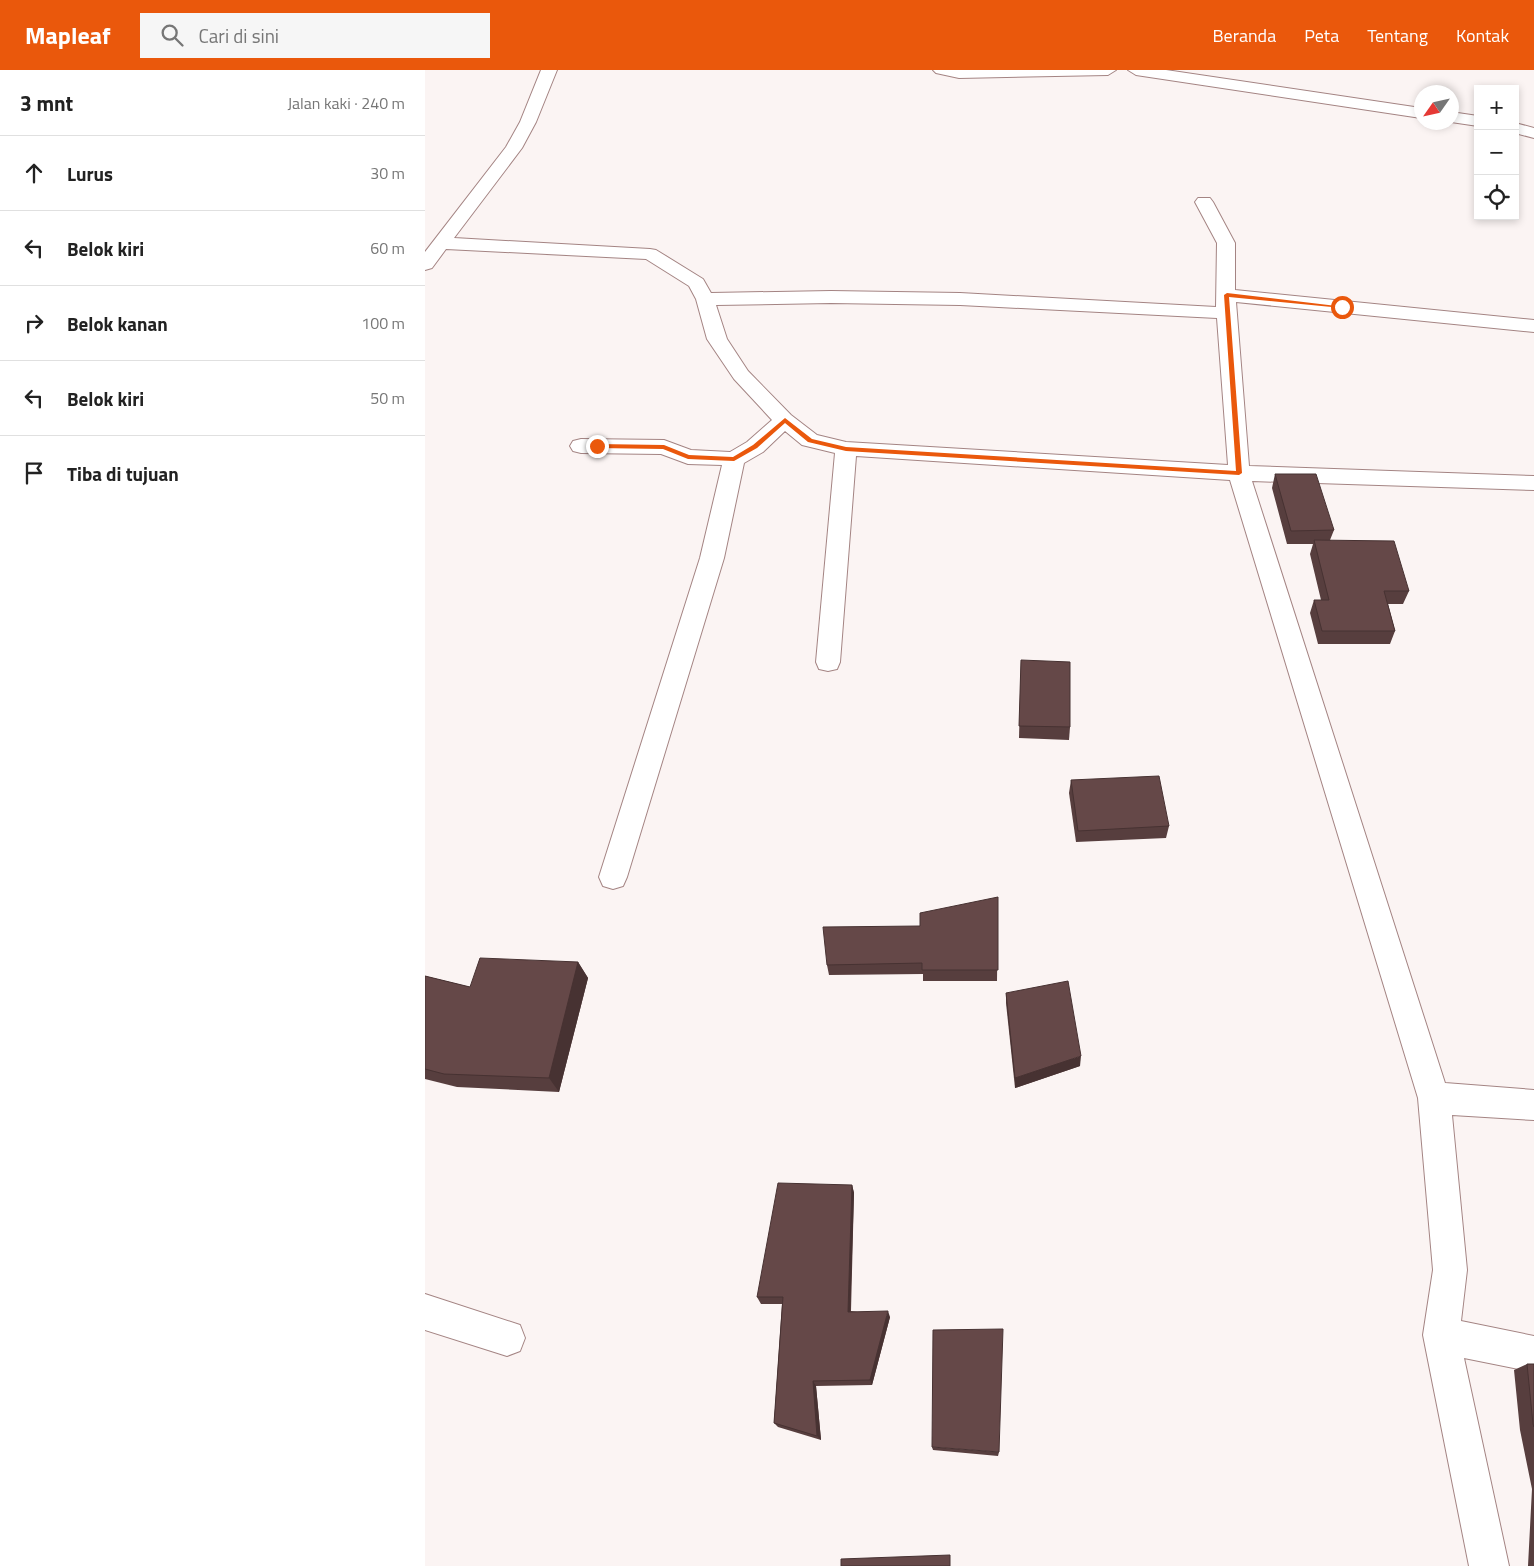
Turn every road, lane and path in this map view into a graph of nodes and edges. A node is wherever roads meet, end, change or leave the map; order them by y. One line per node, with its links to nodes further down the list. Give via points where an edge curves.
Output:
1 (549, 70): 11 (street, via 514,148)
2 (941, 70): 3 (street, via 959,73)
3 (1109, 70)
4 (1135, 70): 5 (street)
5 (1414, 112)
6 (1459, 118): 7 (street)
7 (1474, 120)
8 (1519, 129): 9 (street)
9 (1534, 132)
10 (1204, 202): 14 (street, via 1227,243)
11 (441, 243): 12 (street); 13 (street, via 650,254 697,283)
12 (425, 264)
13 (705, 298): 14 (street); 16 (street, via 717,339 741,375)
14 (1226, 304): 15 (street); 20 (street)
15 (1534, 326)
16 (785, 420): 18 (street, via 810,440); 19 (street)
17 (581, 446): 19 (street, via 664,447 688,457)
18 (846, 449): 20 (street); 22 (street)
19 (734, 459): 23 (street, via 712,558)
20 (1239, 473): 21 (street); 24 (street)
21 (1534, 483)
22 (829, 662)
23 (613, 877)
24 (1434, 1098): 25 (street); 27 (street, via 1450,1270)
25 (1534, 1105)
26 (425, 1312): 28 (street)
27 (1441, 1336): 29 (street); 30 (street)
28 (507, 1338)
29 (1534, 1354)
30 (1489, 1566)

